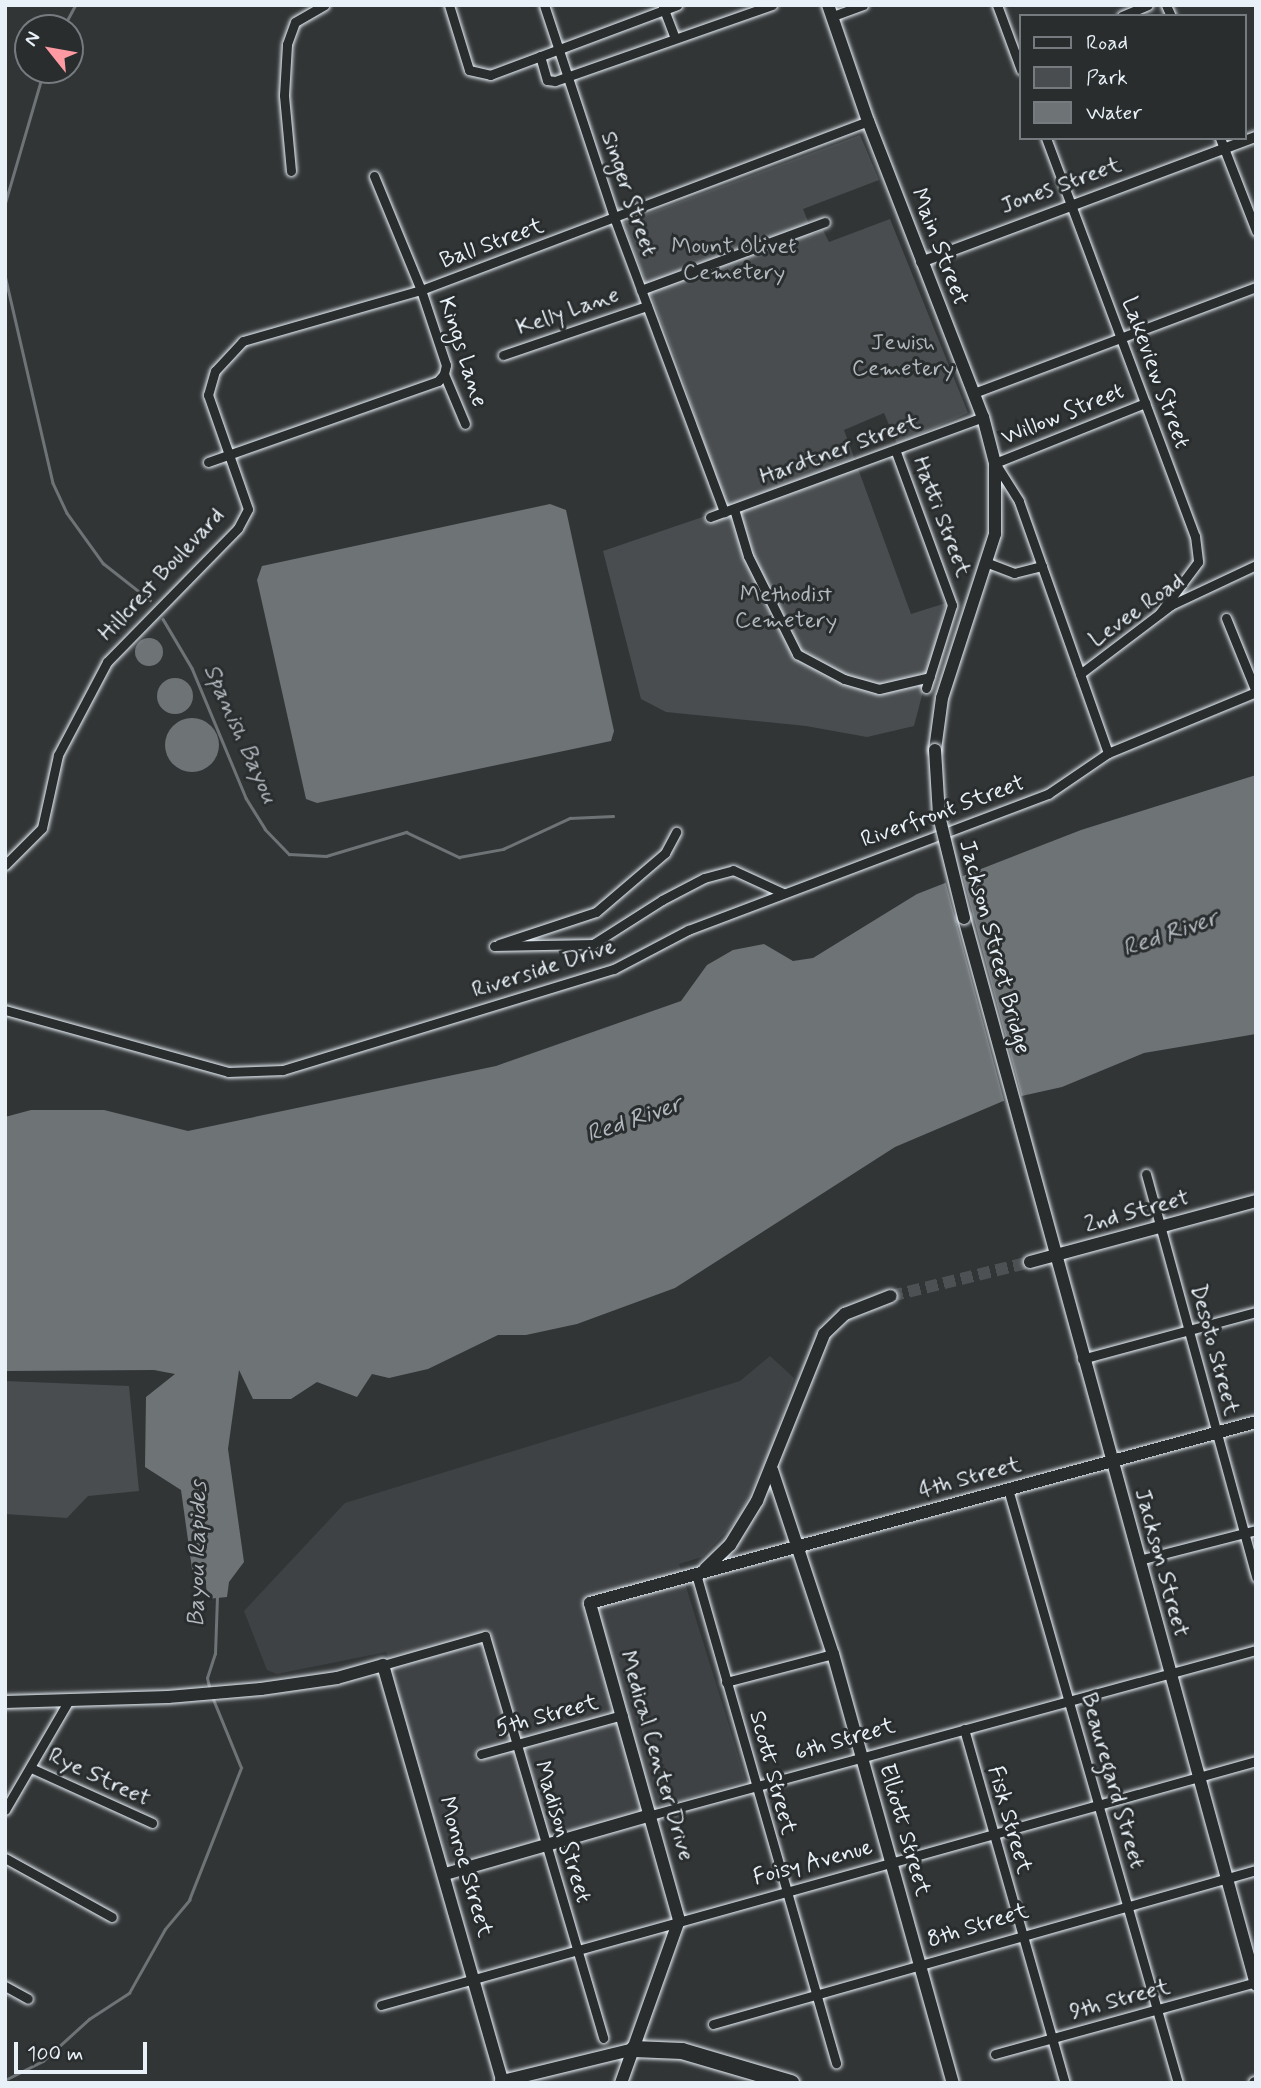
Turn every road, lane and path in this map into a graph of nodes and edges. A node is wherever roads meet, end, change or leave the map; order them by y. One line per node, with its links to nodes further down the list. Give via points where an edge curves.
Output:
1 (325, 5): 22 (street, via 295,22 287,44 284,95)
2 (449, 5): 14 (street, via 469,70 490,75)
3 (544, 5): 13 (street, Singer Street)
4 (677, 5): 9 (street)
5 (772, 5): 12 (street)
6 (863, 5): 10 (street)
7 (997, 5): 15 (street)
8 (1148, 5): 11 (street)
9 (663, 8): 12 (street); 13 (street)
10 (830, 11): 17 (main road, Main Street)
11 (1127, 14)
12 (675, 38): 16 (street)
13 (561, 48): 14 (street); 16 (street, Singer Street)
14 (540, 56): 16 (street, via 547,80)
15 (1019, 57)
16 (569, 76): 25 (street, Singer Street)
17 (868, 121): 25 (street, Ball Street); 28 (main road, Main Street)
18 (1256, 137): 21 (street, Jones Street)
19 (1047, 140): 24 (street, Lakeview Street)
20 (1221, 140): 21 (street)
21 (1225, 149): 24 (street, Jones Street); 27 (street)
22 (291, 172)
23 (374, 176): 30 (street, Kings Lane)
24 (1070, 203): 28 (street, Jones Street); 33 (street, Lakeview Street)
25 (615, 220): 30 (street, Ball Street); 31 (street, Singer Street)
26 (825, 222): 31 (street, Kelly Lane)
27 (1256, 231)
28 (921, 262): 36 (main road, Main Street)
29 (1256, 287): 33 (street)
30 (421, 290): 35 (street, Kings Lane, via 446,365); 41 (street, Ball Street, via 243,341 215,370 208,395)
31 (641, 290): 32 (street, Singer Street)
32 (647, 306): 34 (street, Kelly Lane); 45 (street, Singer Street)
33 (1121, 338): 36 (street); 37 (street, Lakeview Street)
34 (503, 355)
35 (444, 374): 39 (street, Kings Lane); 41 (street, via 438,381)
36 (974, 393): 38 (main road, Main Street)
37 (1145, 403): 43 (street, Willow Street); 50 (street, Lakeview Street, via 1199,555 1192,572)
38 (983, 417): 40 (street, Hardtner Street); 43 (main road, Main Street)
39 (466, 424)
40 (896, 452): 44 (street, Hardtner Street); 53 (street, Hatti Street, via 952,606)
41 (227, 454): 42 (street); 59 (street, Hillcrest Boulevard, via 248,509 237,528 107,662 58,755 42,828)
42 (208, 462)
43 (995, 463): 47 (main road, Main Street, via 997,506); 49 (street, via 1019,501)
44 (734, 509): 45 (street, Hardtner Street); 53 (street, via 748,556 797,653 844,679 879,689)
45 (724, 512): 46 (street, Hardtner Street)
46 (710, 517)
47 (988, 563): 49 (street, via 1014,573); 56 (main road, Main Street, via 942,698)
48 (1256, 565): 50 (street, Levee Road)
49 (1042, 566): 52 (street)
50 (1160, 613): 52 (street, Levee Road)
51 (1226, 618): 55 (street)
52 (1080, 674): 57 (street)
53 (930, 677): 54 (street, Hatti Street)
54 (926, 688)
55 (1256, 692): 57 (street)
56 (935, 750): 62 (main road, Jackson Street Bridge, bridge, via 944,842)
57 (1108, 753): 60 (street, Riverfront Street, via 1048,794)
58 (676, 832): 60 (street, Riverside Drive, via 665,853 596,912 494,946 593,944 662,900 704,878 733,870)
59 (5, 865)
60 (783, 893): 61 (street, Riverside Drive, via 688,930 596,976 283,1070 228,1072)
61 (5, 1010)
62 (1027, 1153): 66 (main road, Jackson Street)
63 (1146, 1174): 65 (street, Desoto Street)
64 (1256, 1201): 65 (main road, 2nd Street)
65 (1161, 1227): 66 (main road, 2nd Street); 70 (street, Desoto Street)
66 (1055, 1256): 67 (main road, 2nd Street); 71 (main road, Jackson Street)
67 (1030, 1262)
68 (891, 1296): 75 (main road, via 845,1314 824,1334 811,1356)
69 (1256, 1312): 70 (street)
70 (1189, 1330): 71 (street); 73 (street, Desoto Street)
71 (1082, 1359): 74 (main road, Jackson Street)
72 (1256, 1422): 73 (main road, 4th Street)
73 (1216, 1433): 74 (main road, 4th Street); 78 (street, Desoto Street)
74 (1112, 1461): 76 (main road, 4th Street); 80 (main road, Jackson Street)
75 (772, 1470): 79 (main road, Elliott Street); 81 (main road, via 730,1545)
76 (1008, 1489): 79 (main road, 4th Street); 90 (street, Beauregard Street)
77 (1256, 1530): 78 (street)
78 (1244, 1533): 80 (street); 82 (street, Desoto Street)
79 (800, 1546): 81 (main road, 4th Street); 85 (main road, Elliott Street)
80 (1139, 1560): 87 (main road, Jackson Street)
81 (696, 1574): 83 (main road, 4th Street); 88 (street, Scott Street)
82 (1256, 1577)
83 (590, 1603): 92 (main road, Medical Center Drive)
84 (1256, 1650): 87 (street, 6th Street)
85 (833, 1654): 88 (street); 96 (main road, Elliott Street)
86 (383, 1665): 89 (main road, via 337,1678 261,1689); 94 (street, Madison Street, via 485,1636); 110 (main road, Monroe Street)
87 (1170, 1673): 90 (street, 6th Street); 99 (main road, Jackson Street)
88 (726, 1682): 100 (street, Scott Street)
89 (69, 1700): 91 (main road); 98 (street)
90 (1069, 1701): 93 (street, 6th Street); 101 (street, Beauregard Street)
91 (5, 1702)
92 (623, 1715): 94 (street, 5th Street); 103 (main road, Medical Center Drive)
93 (964, 1729): 96 (street, 6th Street); 105 (street, Fisk Street)
94 (516, 1744): 95 (street, 5th Street); 106 (street, Madison Street)
95 (481, 1754)
96 (862, 1758): 100 (street, 6th Street); 108 (main road, Elliott Street)
97 (1256, 1761): 99 (street, Foisy Avenue)
98 (31, 1768): 102 (street); 104 (street, Rye Street)
99 (1199, 1777): 101 (street, Foisy Avenue); 111 (main road, Jackson Street)
100 (756, 1787): 103 (street, 6th Street); 112 (street, Scott Street)
101 (1098, 1804): 105 (street, Foisy Avenue); 113 (street, Beauregard Street)
102 (5, 1810)
103 (651, 1815): 106 (main road, 6th Street); 115 (main road, Medical Center Drive)
104 (152, 1823)
105 (992, 1834): 108 (street, Foisy Avenue); 116 (street, Fisk Street)
106 (544, 1847): 110 (main road, 6th Street); 117 (street, Madison Street)
107 (5, 1857): 114 (street)
108 (891, 1862): 112 (street, Foisy Avenue); 118 (main road, Elliott Street)
109 (1256, 1870): 111 (street, 8th Street)
110 (445, 1874): 119 (main road, Monroe Street)
111 (1226, 1878): 113 (street, 8th Street); 120 (main road, Jackson Street)
112 (784, 1891): 115 (street, Foisy Avenue); 122 (street, Scott Street)
113 (1127, 1904): 116 (street, 8th Street); 125 (street, Beauregard Street)
114 (112, 1917)
115 (679, 1920): 117 (street, Foisy Avenue); 129 (main road)
116 (1021, 1935): 118 (street, 8th Street); 128 (street, Fisk Street)
117 (576, 1949): 119 (street, Foisy Avenue); 127 (street, Madison Street)
118 (920, 1965): 122 (street, 8th Street); 135 (main road, Elliott Street)
119 (475, 1977): 124 (street, Foisy Avenue); 132 (main road, Monroe Street)
120 (1256, 1983): 125 (street, 9th Street)
121 (5, 1986): 123 (street)
122 (815, 1994): 126 (street, 8th Street); 131 (street, Scott Street)
123 (29, 1999)
124 (381, 2005)
125 (1155, 2010): 128 (street, 9th Street); 137 (street, Beauregard Street)
126 (713, 2024)
127 (603, 2038)
128 (1051, 2039): 130 (street, 9th Street); 136 (street, Fisk Street)
129 (634, 2049): 132 (main road); 133 (main road); 134 (highway, via 682,2051)
130 (995, 2054)
131 (836, 2063)
132 (502, 2082)
133 (621, 2083)
134 (791, 2083)
135 (953, 2083)
136 (1065, 2083)
137 (1178, 2083)

